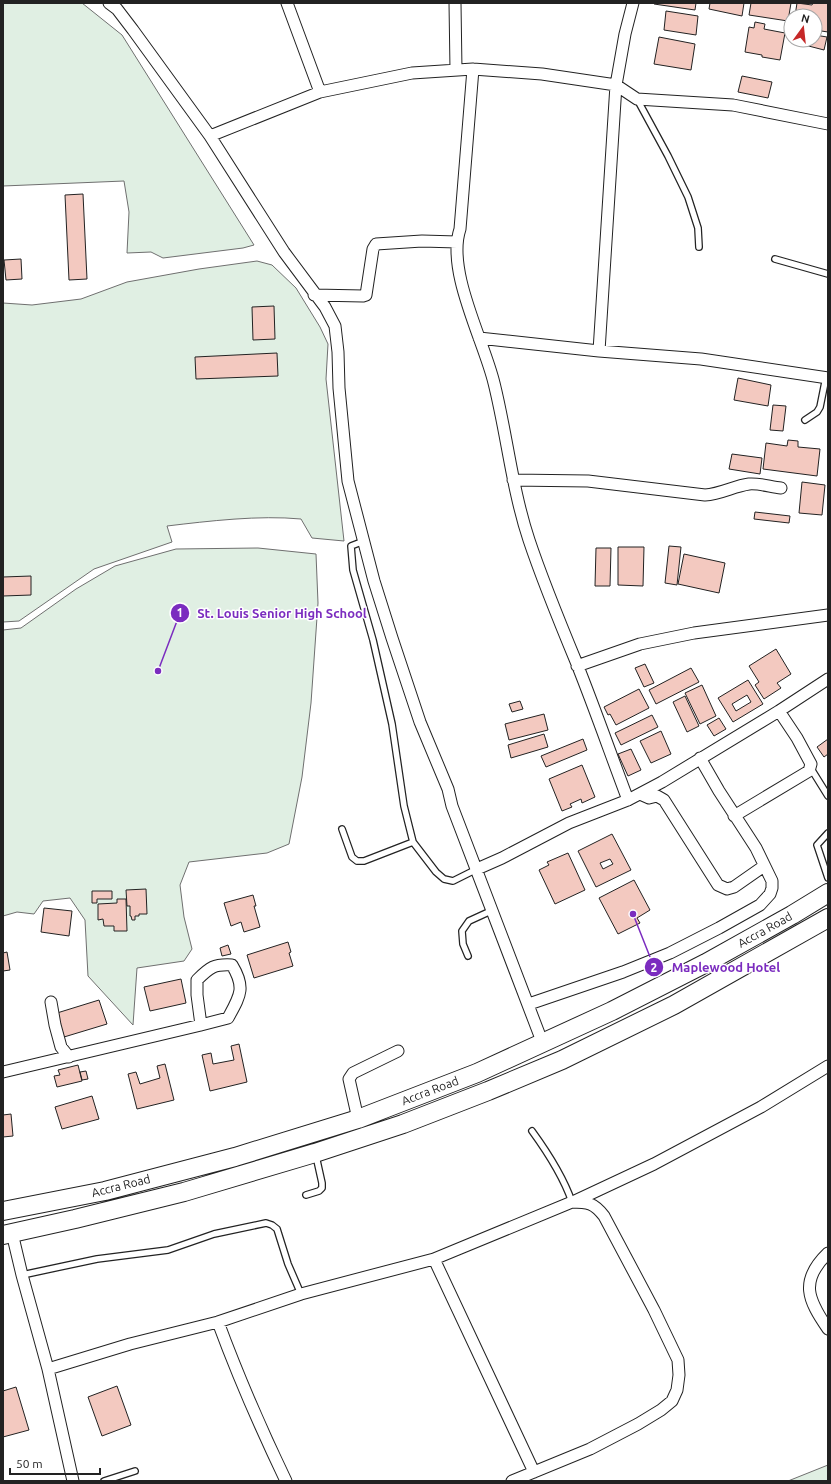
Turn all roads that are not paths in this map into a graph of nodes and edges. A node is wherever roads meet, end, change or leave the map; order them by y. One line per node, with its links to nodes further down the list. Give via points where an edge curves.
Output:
1 (109, 3): 11 (street, via 133,30)
2 (287, 3): 8 (street)
3 (455, 3): 6 (street)
4 (633, 3): 7 (street)
5 (473, 69): 6 (street); 7 (street, via 542,74); 12 (street)
6 (456, 70): 8 (street, via 412,73)
7 (616, 85): 9 (street); 18 (street)
8 (320, 92): 11 (street)
9 (637, 98): 10 (street, via 733,105); 13 (lane, via 688,197 698,228)
10 (828, 124)
11 (210, 136): 16 (street)
12 (457, 242): 16 (street, via 376,244 372,249 366,295); 17 (street, via 462,285)
13 (699, 247)
14 (775, 259): 15 (lane)
15 (828, 274)
16 (314, 295): 23 (street, via 325,307 335,326 348,480)
17 (479, 338): 18 (street); 21 (street, via 494,383)
18 (599, 351): 19 (street, via 701,359)
19 (827, 378): 20 (lane, via 820,408)
20 (805, 420)
21 (513, 480): 22 (street, via 588,481 705,495 750,484); 25 (street, via 528,539)
22 (781, 488)
23 (364, 541): 36 (lane, via 351,546 354,570 374,640 392,724 404,806); 38 (street, via 376,588 411,697)
24 (828, 615): 25 (street, via 686,634 640,644)
25 (577, 666): 32 (street)
26 (828, 679): 27 (street)
27 (779, 711): 28 (street); 29 (street, via 797,738 811,764)
28 (700, 758): 30 (street); 33 (street)
29 (810, 767): 31 (lane); 33 (street, via 809,771)
30 (640, 794): 32 (street); 37 (street, via 649,798 657,796 664,800 718,885 727,889 734,887)
31 (828, 796)
32 (628, 800): 38 (street, via 569,823)
33 (734, 816): 37 (street, via 756,848)
34 (342, 829): 36 (lane, via 352,857 357,861 364,861)
35 (828, 833): 39 (lane, via 817,846)
36 (413, 842): 38 (lane, via 444,879 453,881)
37 (764, 866): 45 (street, via 772,881 772,888 760,905 670,953 630,970)
38 (477, 869): 41 (street)
39 (828, 878)
40 (828, 893): 47 (highway, Accra Road, via 706,963 612,1012)
41 (493, 910): 43 (lane, via 469,921 462,931 463,944); 45 (street)
42 (828, 918): 54 (highway, Accra Road, via 674,1004 562,1060 404,1124)
43 (468, 956)
44 (51, 1002): 49 (street, via 61,1047)
45 (529, 1004): 47 (street)
46 (201, 1025): 46 (street, via 228,1018 240,997 240,978 232,965 218,965 207,969 197,980); 49 (street)
47 (543, 1044): 52 (highway, Accra Road, via 477,1073)
48 (398, 1051): 52 (street, via 353,1073 349,1078)
49 (69, 1056): 51 (street)
50 (828, 1066): 56 (street, via 755,1111 654,1164)
51 (3, 1072)
52 (358, 1119): 57 (highway, Accra Road, via 235,1157 105,1191)
53 (532, 1131): 56 (lane, via 562,1177)
54 (315, 1153): 55 (lane, via 322,1188); 58 (highway, Accra Road, via 184,1192)
55 (306, 1195)
56 (572, 1202): 60 (street); 67 (street, via 586,1202 596,1207 604,1216 678,1360 677,1390 672,1401 638,1424 590,1449)
57 (3, 1211)
58 (8, 1234): 61 (street)
59 (828, 1254): 64 (street, via 813,1271 808,1287 816,1311)
60 (434, 1259): 62 (street); 67 (street)
61 (22, 1276): 62 (lane, via 97,1259 168,1250 214,1234 266,1223 277,1229); 65 (street)
62 (301, 1294): 63 (street)
63 (218, 1322): 65 (street); 70 (street)
64 (828, 1329)
65 (48, 1368): 68 (street)
66 (135, 1471): 69 (lane)
67 (534, 1472): 71 (street)
68 (73, 1481)
69 (104, 1481)
70 (286, 1481)
71 (512, 1481)

